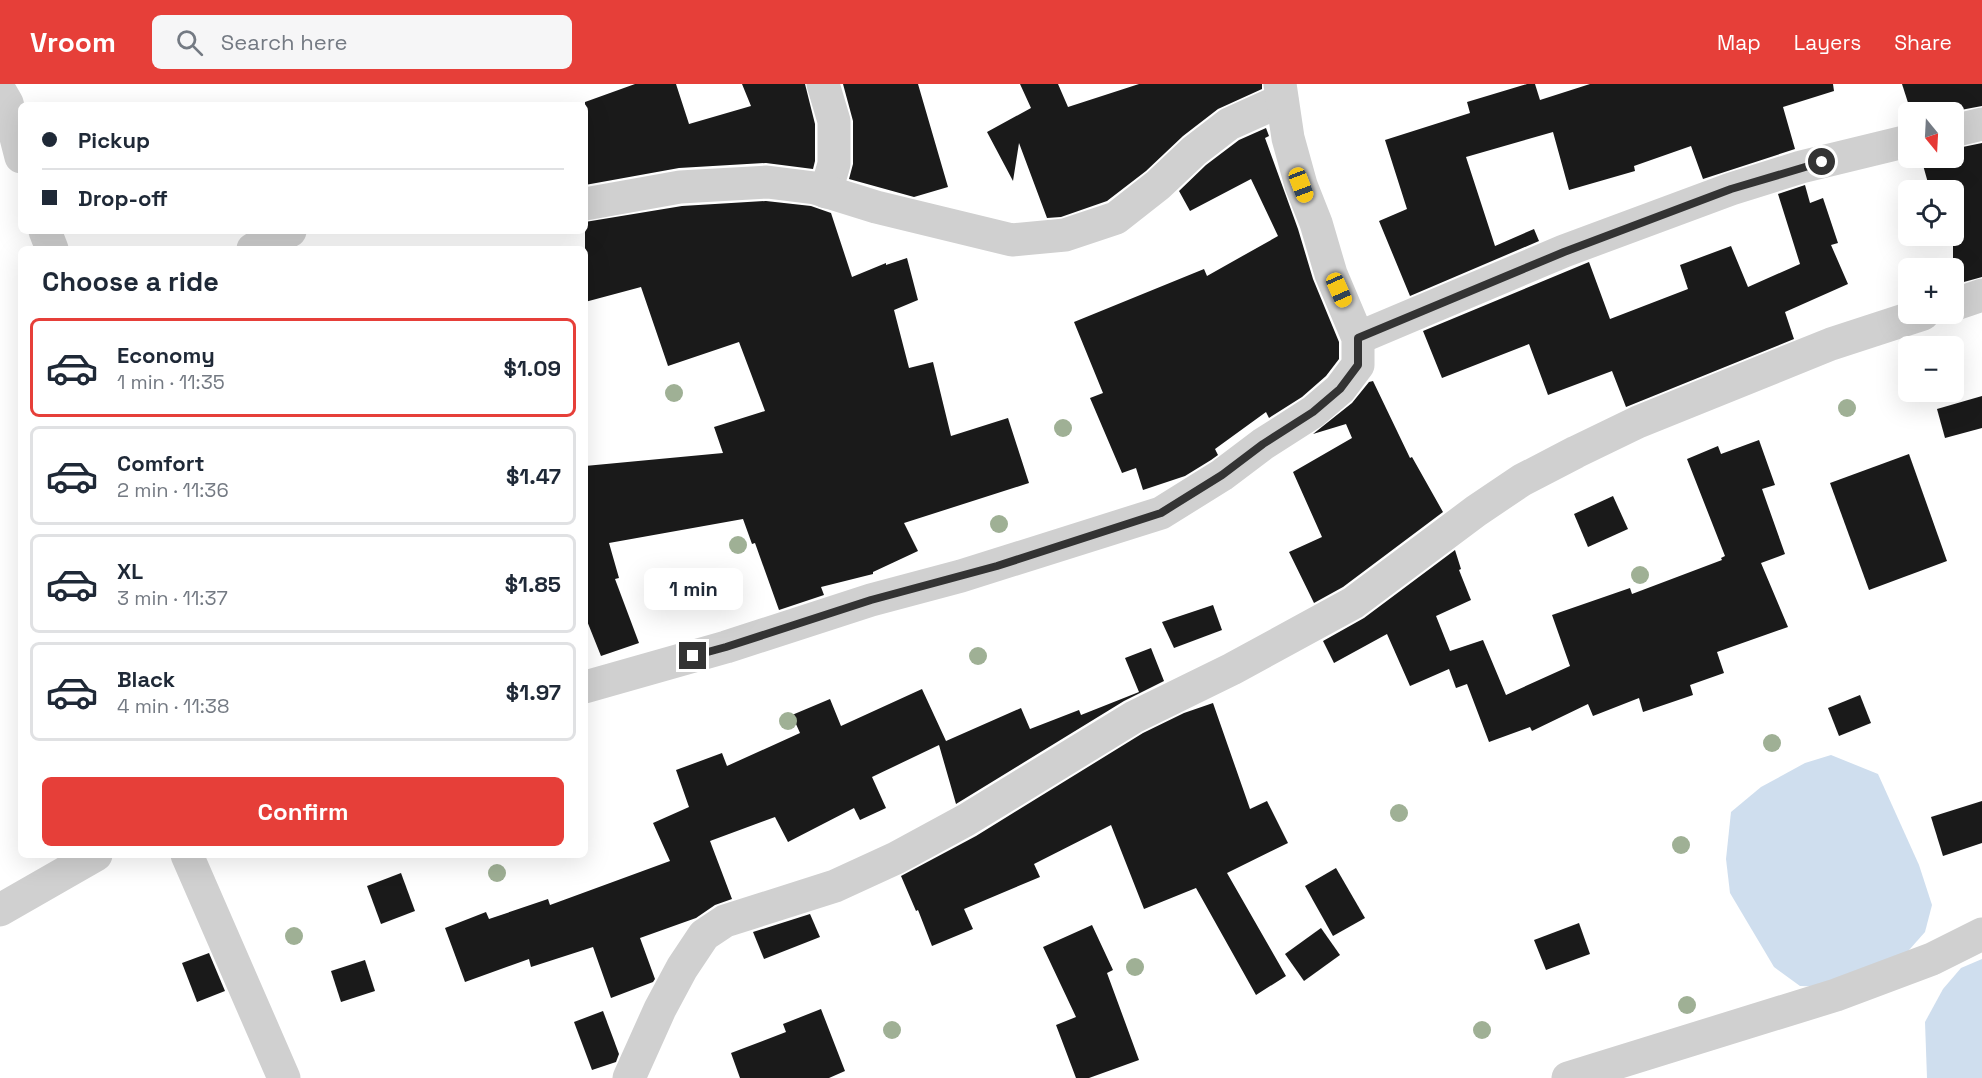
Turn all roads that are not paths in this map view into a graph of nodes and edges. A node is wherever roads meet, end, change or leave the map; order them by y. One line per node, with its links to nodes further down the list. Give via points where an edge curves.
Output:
1 (823, 84): 8 (street, via 834,121 834,165)
2 (0, 91): 7 (street)
3 (1281, 92): 8 (street, via 1229,124 1116,218 1065,235 1012,240); 15 (street, via 1301,185)
4 (1982, 124): 5 (street)
5 (1964, 128)
6 (1898, 143): 15 (street, via 1731,189 1523,268)
7 (18, 145)
8 (826, 192): 9 (street, via 767,182 691,186)
9 (588, 203)
10 (284, 234): 11 (street)
11 (259, 246)
12 (1982, 295): 13 (street)
13 (1964, 301)
14 (1898, 322): 22 (street, via 1831,344 1638,422 1576,452 1522,480 1476,511 1353,603 1134,717 916,847 835,886 725,921 704,935 682,968)
15 (1358, 338): 16 (street, via 1358,365 1340,389 1313,412 1161,513)
16 (588, 686)
17 (91, 858): 19 (street)
18 (188, 858): 21 (street)
19 (0, 910)
20 (1982, 934): 23 (street, via 1932,959 1836,995)
21 (284, 1078)
22 (628, 1078)
23 (1568, 1078)

